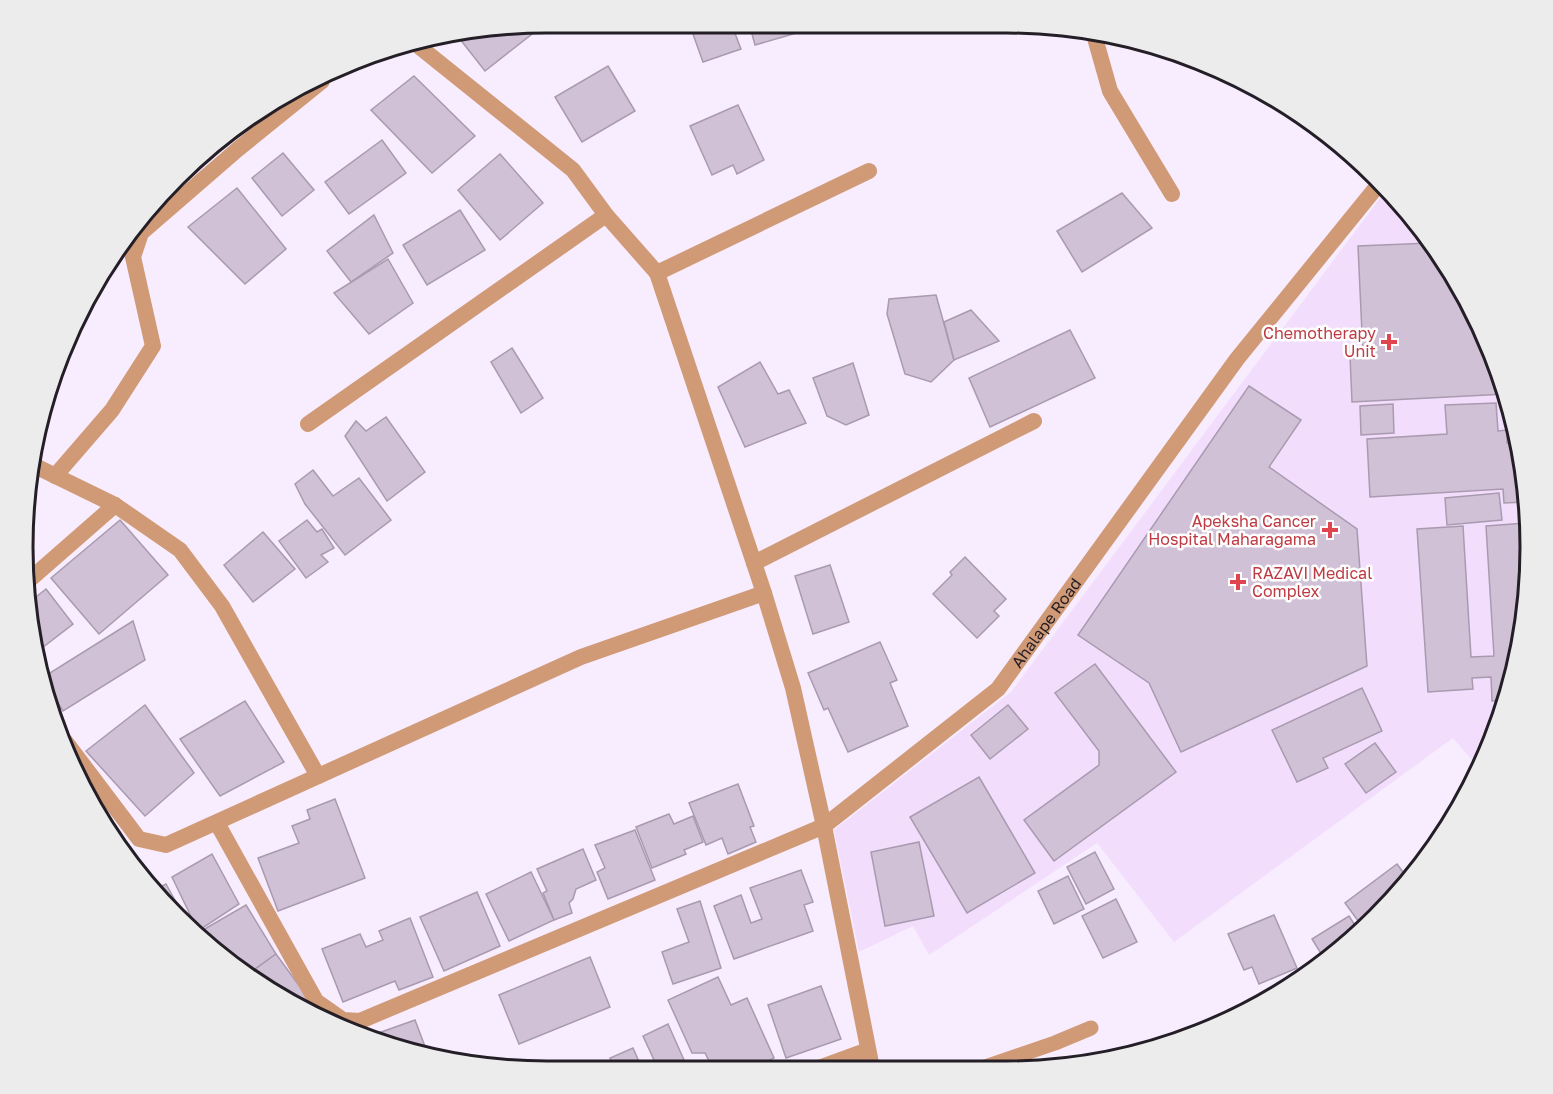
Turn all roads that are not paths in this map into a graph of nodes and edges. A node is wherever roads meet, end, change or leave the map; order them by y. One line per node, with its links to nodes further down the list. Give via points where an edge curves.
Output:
1 (1096, 41): 6 (street, via 1110,91)
2 (422, 49): 7 (street, via 573,171)
3 (308, 93): 12 (street, via 141,233 133,257 153,346 112,410)
4 (869, 171): 8 (street)
5 (1374, 190): 20 (street, Ahalape Road, via 1237,358 998,689)
6 (1172, 194)
7 (606, 214): 8 (street); 10 (street)
8 (657, 273): 14 (street)
9 (1034, 421): 14 (street)
10 (308, 424)
11 (39, 468): 12 (street)
12 (55, 476): 13 (street)
13 (115, 505): 15 (street); 18 (street, via 180,550 222,606)
14 (754, 563): 16 (street)
15 (34, 576)
16 (764, 593): 18 (street, via 581,657); 20 (street, via 793,688)
17 (79, 760): 19 (street, via 139,838 166,845)
18 (318, 776): 19 (street)
19 (218, 823): 21 (street, Ahalape Road, via 316,1001)
20 (824, 826): 22 (street, Ahalape Road, via 360,1021); 24 (street)
21 (338, 1016)
22 (346, 1020)
23 (1091, 1028): 27 (lane)
24 (868, 1050): 25 (street); 26 (street)
25 (838, 1061)
26 (870, 1061)
27 (1002, 1061)

